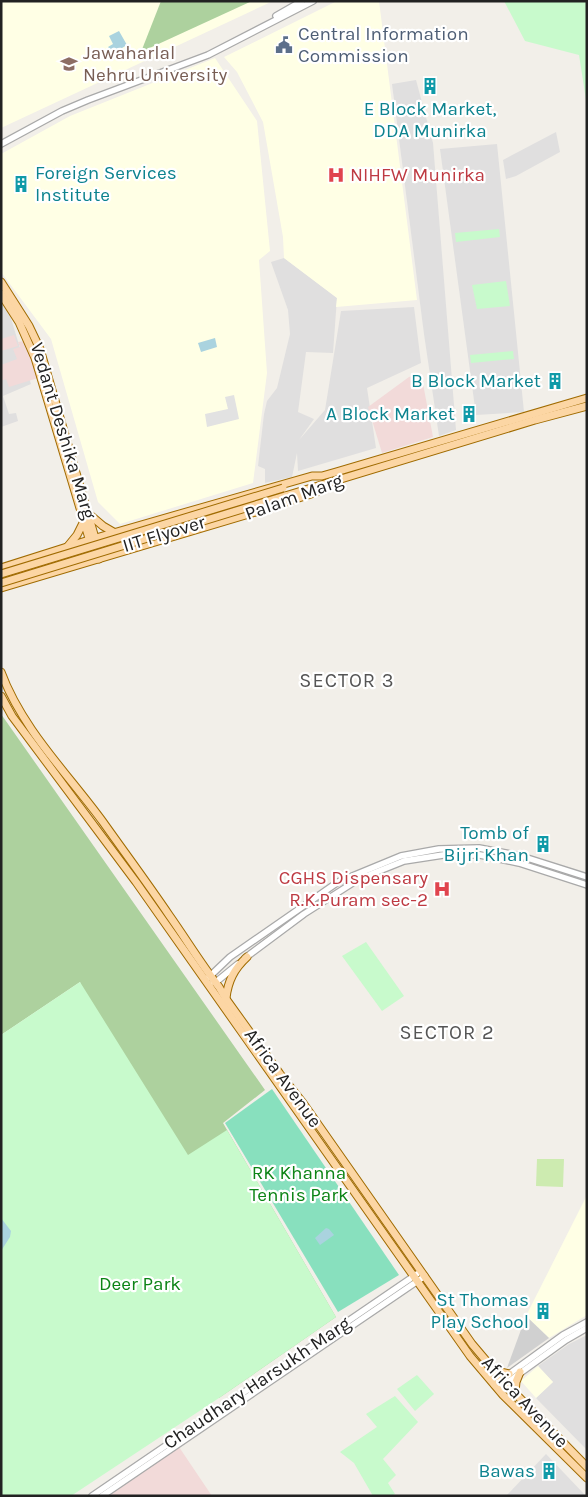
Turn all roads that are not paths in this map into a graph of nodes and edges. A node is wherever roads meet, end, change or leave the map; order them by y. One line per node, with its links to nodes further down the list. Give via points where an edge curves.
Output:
1 (302, 1): 3 (street, via 216,47)
2 (313, 1): 3 (street, via 208,54)
3 (174, 65): 4 (street, via 88,98)
4 (21, 131): 5 (street); 6 (street)
5 (1, 141)
6 (1, 144)
7 (1, 282): 13 (main road, Vedant Deshika Marg, via 40,349)
8 (1, 294): 14 (main road, Vedant Deshika Marg, via 35,358)
9 (587, 398): 11 (main road, Palam Marg)
10 (587, 406): 12 (main road, Palam Marg)
11 (322, 476): 15 (main road, Palam Marg, via 312,476); 22 (main road, IIT Flyover, bridge)
12 (326, 484): 18 (main road, Palam Marg, via 311,494); 23 (main road, IIT Flyover, bridge)
13 (88, 512): 16 (main road); 17 (main road, Vedant Deshika Marg)
14 (84, 521): 17 (main road, Vedant Deshika Marg); 19 (main road, via 78,535)
15 (143, 524): 16 (main road, Palam Marg); 18 (main road, via 137,536 143,544)
16 (115, 533): 17 (main road, Palam Marg)
17 (92, 539): 19 (main road, Palam Marg); 20 (main road, Vedant Deshika Marg)
18 (150, 544): 20 (main road, Palam Marg)
19 (65, 548): 21 (main road, Palam Marg)
20 (97, 560): 24 (main road, Palam Marg)
21 (1, 568)
22 (1, 574)
23 (1, 583)
24 (1, 588)
25 (1, 672): 30 (main road, Africa Avenue, via 21,713 146,880)
26 (1, 696): 31 (main road, Africa Avenue, via 12,716 136,882)
27 (587, 877): 30 (street, via 521,856 479,848 439,849 401,856 338,882 230,957)
28 (587, 885): 29 (street, via 519,863 480,855 443,855 404,861 359,878)
29 (247, 957): 30 (street); 32 (main road, via 233,972)
30 (213, 979): 31 (street); 32 (main road, Africa Avenue)
31 (204, 980): 35 (main road, Africa Avenue)
32 (226, 998): 33 (main road, Africa Avenue)
33 (402, 1244): 34 (main road, Africa Avenue); 36 (main road, via 427,1273 438,1289)
34 (424, 1273): 35 (street, Chaudhary Harsukh Marg); 36 (main road, Africa Avenue)
35 (416, 1278): 43 (main road, Africa Avenue, via 470,1356); 47 (street, Chaudhary Harsukh Marg); 48 (street, Chaudhary Harsukh Marg)
36 (438, 1295): 39 (main road, Africa Avenue)
37 (587, 1322): 41 (street)
38 (587, 1328): 40 (street)
39 (494, 1370): 41 (main road); 42 (main road, Africa Avenue)
40 (520, 1372): 42 (street); 44 (main road)
41 (509, 1374): 42 (street)
42 (503, 1381): 43 (street); 44 (main road, Africa Avenue)
43 (496, 1387): 46 (main road, Africa Avenue)
44 (515, 1392): 45 (main road, Africa Avenue)
45 (587, 1468)
46 (587, 1478)
47 (92, 1496)
48 (102, 1496)

